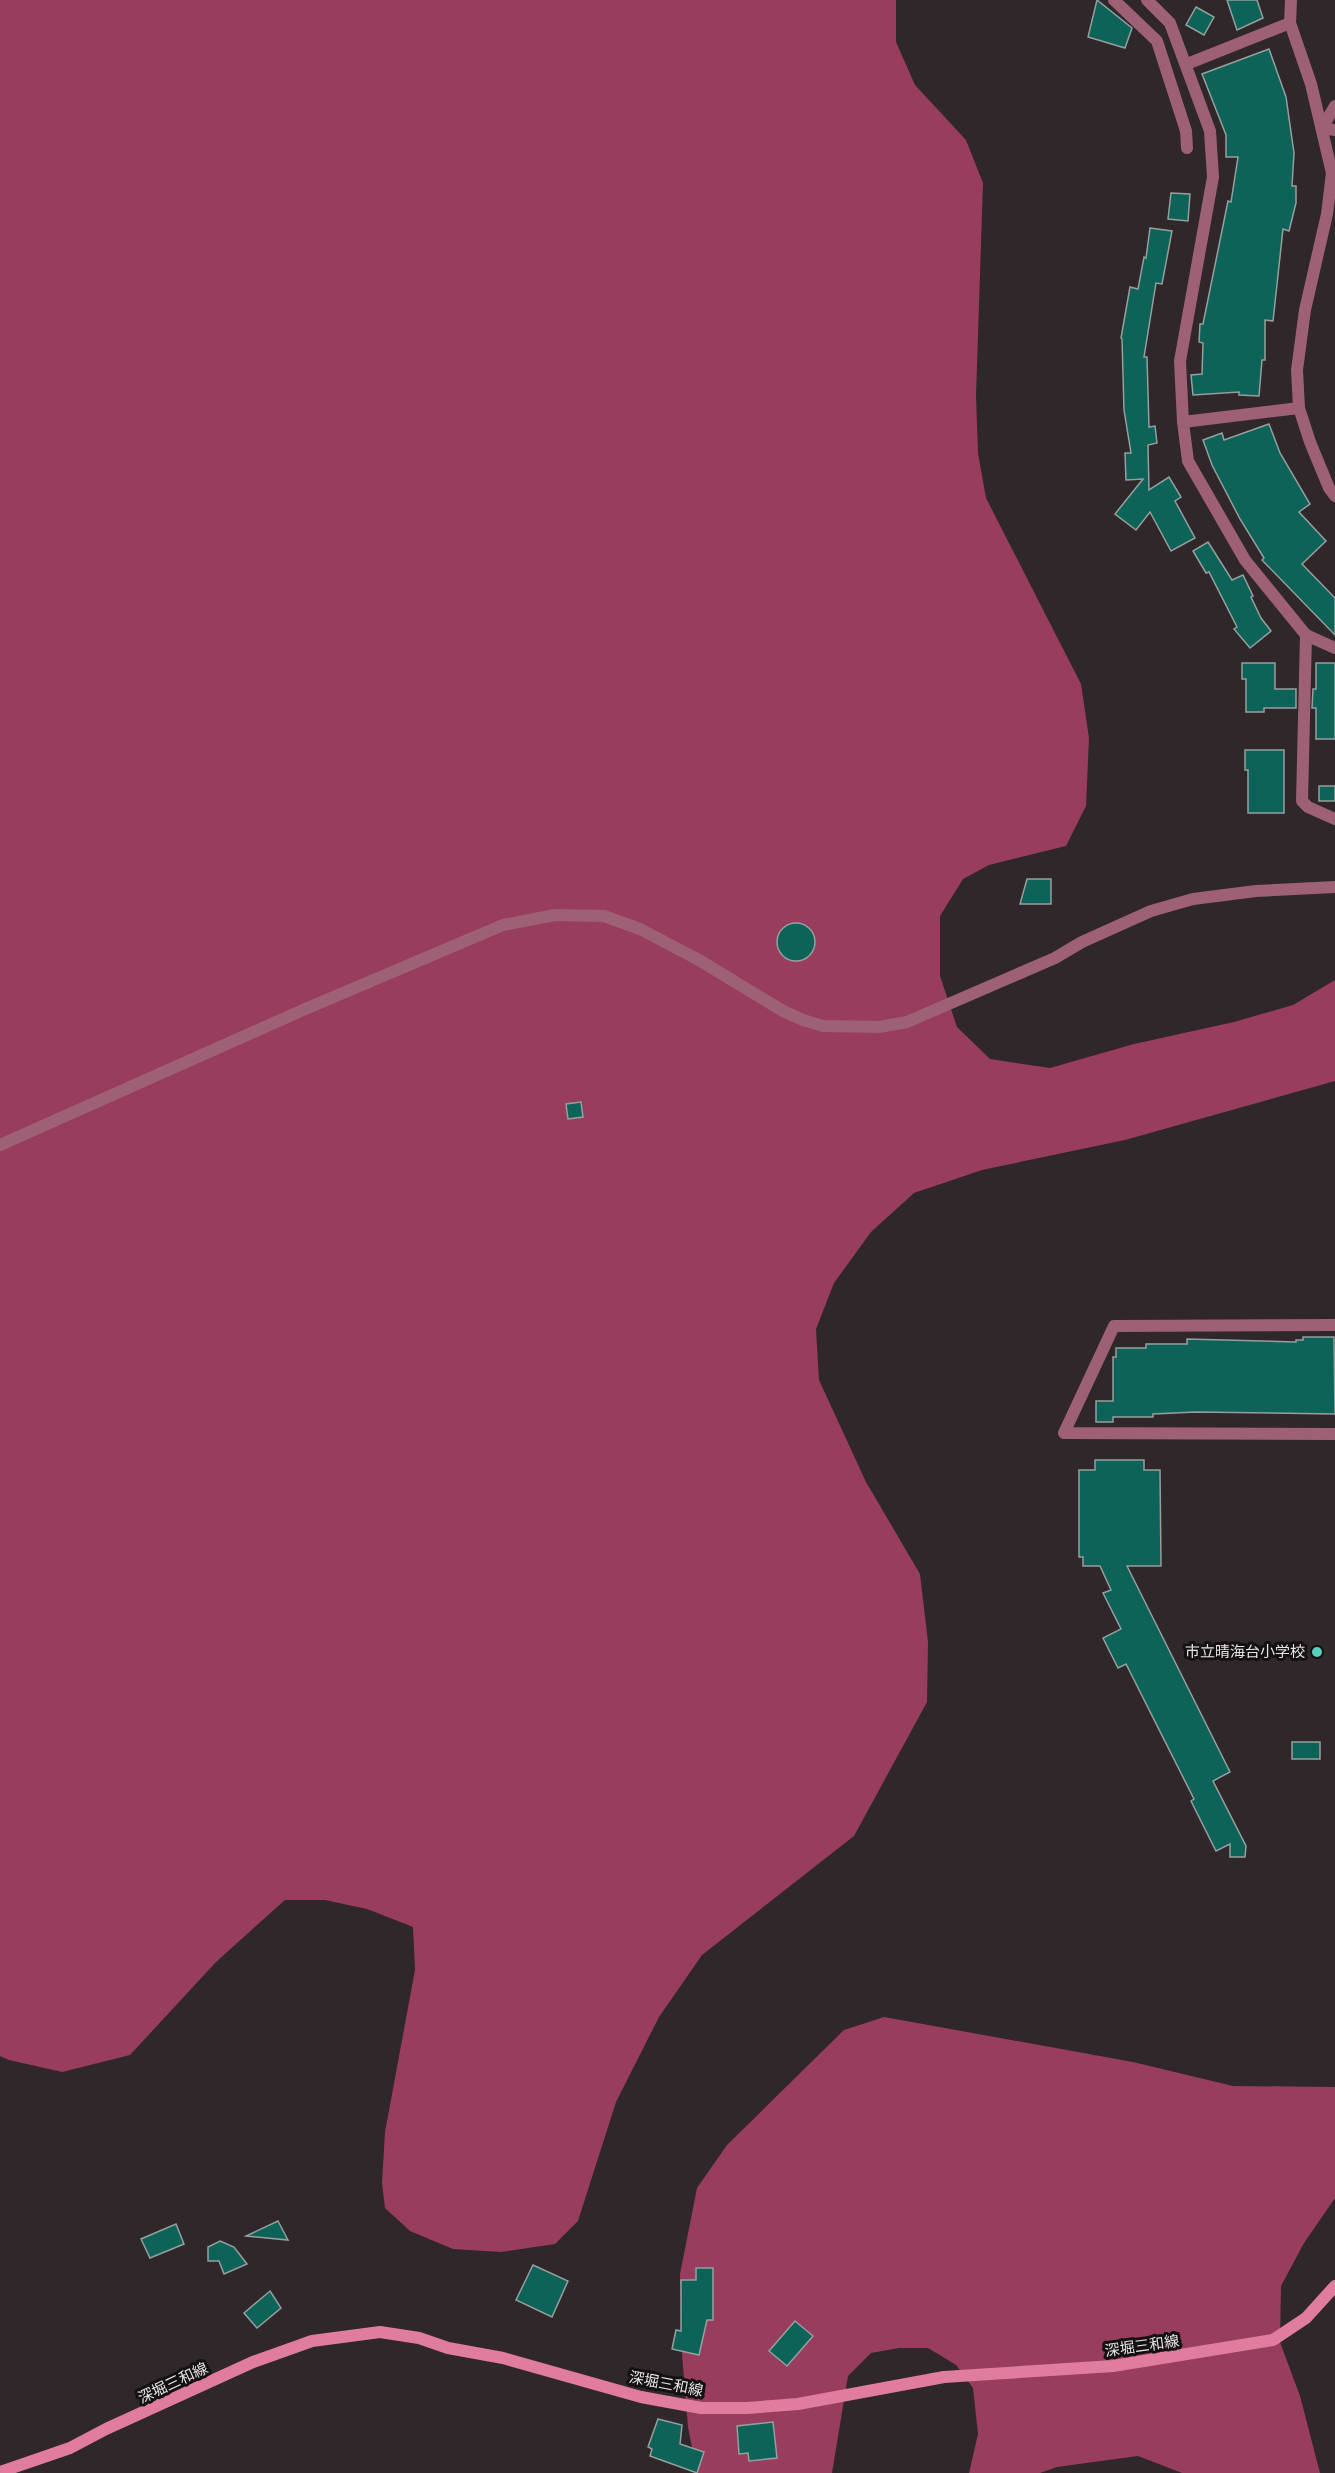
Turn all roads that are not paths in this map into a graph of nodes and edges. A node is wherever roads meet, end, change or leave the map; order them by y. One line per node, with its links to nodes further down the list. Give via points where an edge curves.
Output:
1 (1114, 0): 9 (street, via 1157,41)
2 (1146, 0): 5 (street, via 1170,23)
3 (1290, 0): 4 (street)
4 (1290, 23): 5 (street); 7 (street)
5 (1187, 64): 11 (street, via 1210,131 1213,177 1180,361)
6 (1335, 106): 7 (street)
7 (1322, 128): 8 (street); 10 (street, via 1332,173 1297,370)
8 (1335, 130)
9 (1187, 148)
10 (1299, 408): 11 (street); 12 (street)
11 (1183, 422): 13 (street, via 1188,461 1245,560)
12 (1335, 496)
13 (1306, 635): 14 (street); 15 (street, via 1302,801)
14 (1335, 648)
15 (1335, 819)
16 (1335, 887): 17 (street, via 1192,899 1151,911 918,1018 879,1027 823,1026 803,1020 640,928 604,916 555,915 503,925)
17 (0, 1145)
18 (1335, 1325): 19 (street, via 1114,1326 1064,1433)
19 (1335, 1434)
20 (1335, 2286): 21 (main road, 深堀三和線, via 1306,2318 1273,2340 1113,2366 944,2377 798,2404 747,2408 700,2408 641,2397 503,2358 380,2332 312,2341 253,2362 70,2448)
21 (0, 2472)

